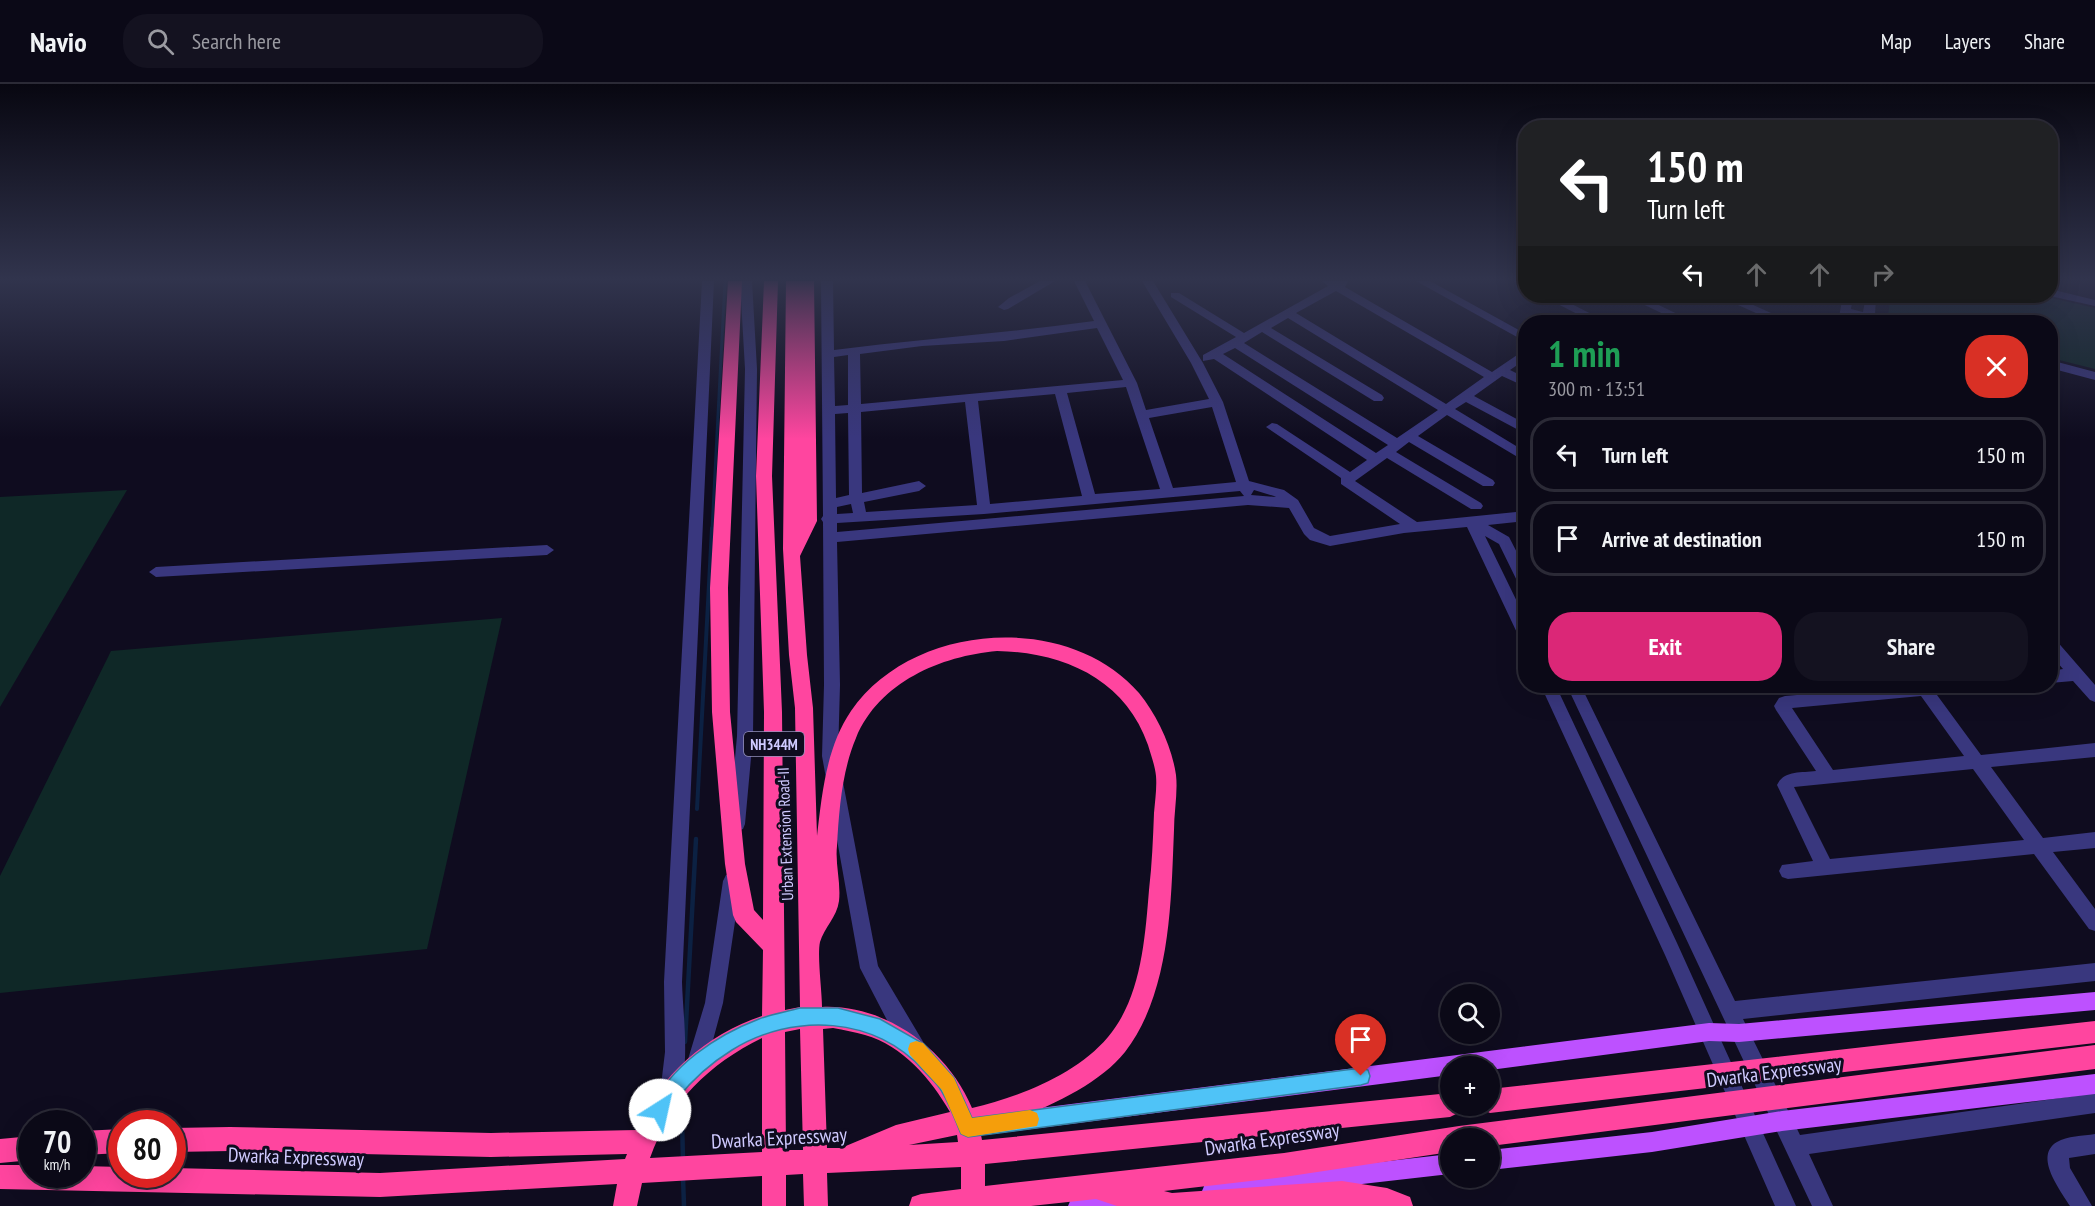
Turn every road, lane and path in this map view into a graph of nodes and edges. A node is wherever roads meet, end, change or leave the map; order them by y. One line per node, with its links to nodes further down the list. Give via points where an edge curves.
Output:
1 (705, 333): 92 (street, via 673,982 675,1052)
2 (732, 333): 80 (highway, via 718,588 721,712 735,864 744,915)
3 (749, 333): 90 (street, via 745,736 730,906 714,1003)
4 (769, 333): 80 (highway, Urban Extension Road-II / NH344M, via 764,476 773,712)
5 (792, 333): 58 (highway, Urban Extension Road-II / NH344M)
6 (807, 333): 58 (highway, via 809,521)
7 (828, 333): 18 (street)
8 (1031, 333): 17 (street)
9 (1106, 333): 26 (street)
10 (1179, 333): 21 (street)
11 (1230, 333): 16 (street)
12 (1253, 333): 16 (street)
13 (1272, 333): 30 (street)
14 (1321, 333): 33 (street)
15 (1427, 333): 23 (street)
16 (1240, 340): 19 (street); 38 (street)
17 (854, 351): 18 (street); 32 (street)
18 (828, 354): 34 (street)
19 (1214, 354): 21 (street); 38 (street)
20 (1518, 359): 23 (street)
21 (1197, 363): 31 (street)
22 (2058, 366): 24 (street)
23 (1497, 373): 25 (street); 29 (street)
24 (2095, 376)
25 (1518, 380)
26 (1131, 383): 27 (street); 35 (street)
27 (1060, 388): 28 (street); 46 (street)
28 (971, 396): 32 (street); 50 (street)
29 (1465, 396): 33 (street); 36 (street)
30 (1378, 398)
31 (1217, 402): 35 (street); 43 (street)
32 (854, 408): 34 (street); 45 (street)
33 (1447, 410): 38 (street); 39 (street)
34 (828, 411): 51 (street)
35 (1142, 415): 44 (street)
36 (1518, 426)
37 (1272, 427): 40 (street)
38 (1391, 448): 40 (street); 41 (street); 49 (street)
39 (1518, 453)
40 (1350, 478): 55 (street, via 1346,481)
41 (1488, 483)
42 (919, 486): 45 (street)
43 (1243, 486): 44 (street); 47 (street); 48 (street, via 1269,488)
44 (1168, 492): 46 (street)
45 (855, 499): 51 (street); 53 (street)
46 (1090, 500): 50 (street)
47 (1251, 500): 48 (street); 56 (street)
48 (1293, 503): 55 (street, via 1309,531 1322,539 1339,540)
49 (1476, 506)
50 (984, 509): 53 (street)
51 (828, 512): 53 (street); 56 (street)
52 (1518, 517): 54 (street)
53 (861, 518)
54 (1471, 521): 55 (street); 59 (street, via 1504,541); 61 (street)
55 (1415, 527)
56 (829, 538): 88 (street, via 830,756 869,968)
57 (547, 550): 60 (street)
58 (792, 555): 78 (highway, Urban Extension Road-II / NH344M, via 795,639 804,708)
59 (1518, 569)
60 (156, 572)
61 (1518, 620)
62 (2058, 652): 63 (street)
63 (2077, 674): 64 (street); 69 (street)
64 (2058, 676)
65 (1551, 693): 81 (street)
66 (1577, 693): 79 (street)
67 (1874, 693): 72 (street, via 1785,702 1782,706)
68 (1927, 693): 71 (street)
69 (2095, 696)
70 (2095, 750): 71 (street)
71 (1978, 762): 72 (street); 74 (street)
72 (1828, 776): 75 (street, via 1793,779 1785,785)
73 (2095, 840): 74 (street)
74 (2038, 846): 75 (street); 77 (street)
75 (1825, 867): 76 (street)
76 (1788, 871)
77 (2095, 923)
78 (810, 940): 108 (highway, via 828,904 826,855 834,773 849,726 869,700 893,679 916,665 962,649 992,644 1048,648 1107,674 1132,697 1149,721 1161,749 1166,776 1154,949 1141,1003 1117,1044 1055,1090 997,1113 902,1135); 114 (highway, Urban Extension Road-II / NH344M)
79 (1700, 946): 81 (street); 84 (street)
80 (775, 948): 113 (highway, Urban Extension Road-II / NH344M)
81 (1671, 949): 85 (street)
82 (2095, 972): 84 (street)
83 (2095, 1001): 87 (main road)
84 (1729, 1011): 87 (street)
85 (1709, 1032): 87 (main road); 97 (main road); 98 (street)
86 (2095, 1032): 93 (highway, Dwarka Expressway)
87 (1739, 1033): 96 (street)
88 (918, 1050): 90 (highway, via 880,1027 838,1016 800,1017 762,1026 726,1044); 97 (highway, via 948,1084)
89 (2095, 1057): 99 (highway, Dwarka Expressway)
90 (696, 1066): 92 (highway)
91 (2095, 1084): 96 (main road)
92 (670, 1094): 101 (highway)
93 (1500, 1100)
94 (2095, 1103): 104 (street)
95 (1440, 1107): 108 (highway, Dwarka Expressway, via 945,1156)
96 (1782, 1121): 98 (main road); 104 (street)
97 (968, 1127): 116 (highway, via 974,1171)
98 (1750, 1127): 107 (main road); 118 (street)
99 (1500, 1133)
100 (186, 1140): 101 (highway, via 491,1145)
101 (641, 1142): 112 (highway)
102 (1440, 1142): 111 (highway, Dwarka Expressway)
103 (2095, 1144): 120 (street, via 2064,1149 2058,1154 2060,1171)
104 (1794, 1146): 119 (street)
105 (18, 1149): 106 (highway)
106 (0, 1151)
107 (1500, 1159)
108 (835, 1160): 110 (highway, Dwarka Expressway, via 380,1185)
109 (1440, 1165): 111 (main road)
110 (0, 1177)
111 (1084, 1197): 115 (highway, Dwarka Expressway); 117 (highway, via 1172,1205 1342,1193)
112 (625, 1206)
113 (774, 1206)
114 (816, 1206)
115 (921, 1206)
116 (972, 1206)
117 (1401, 1206)
118 (1786, 1206)
119 (1823, 1206)
120 (2082, 1206)

